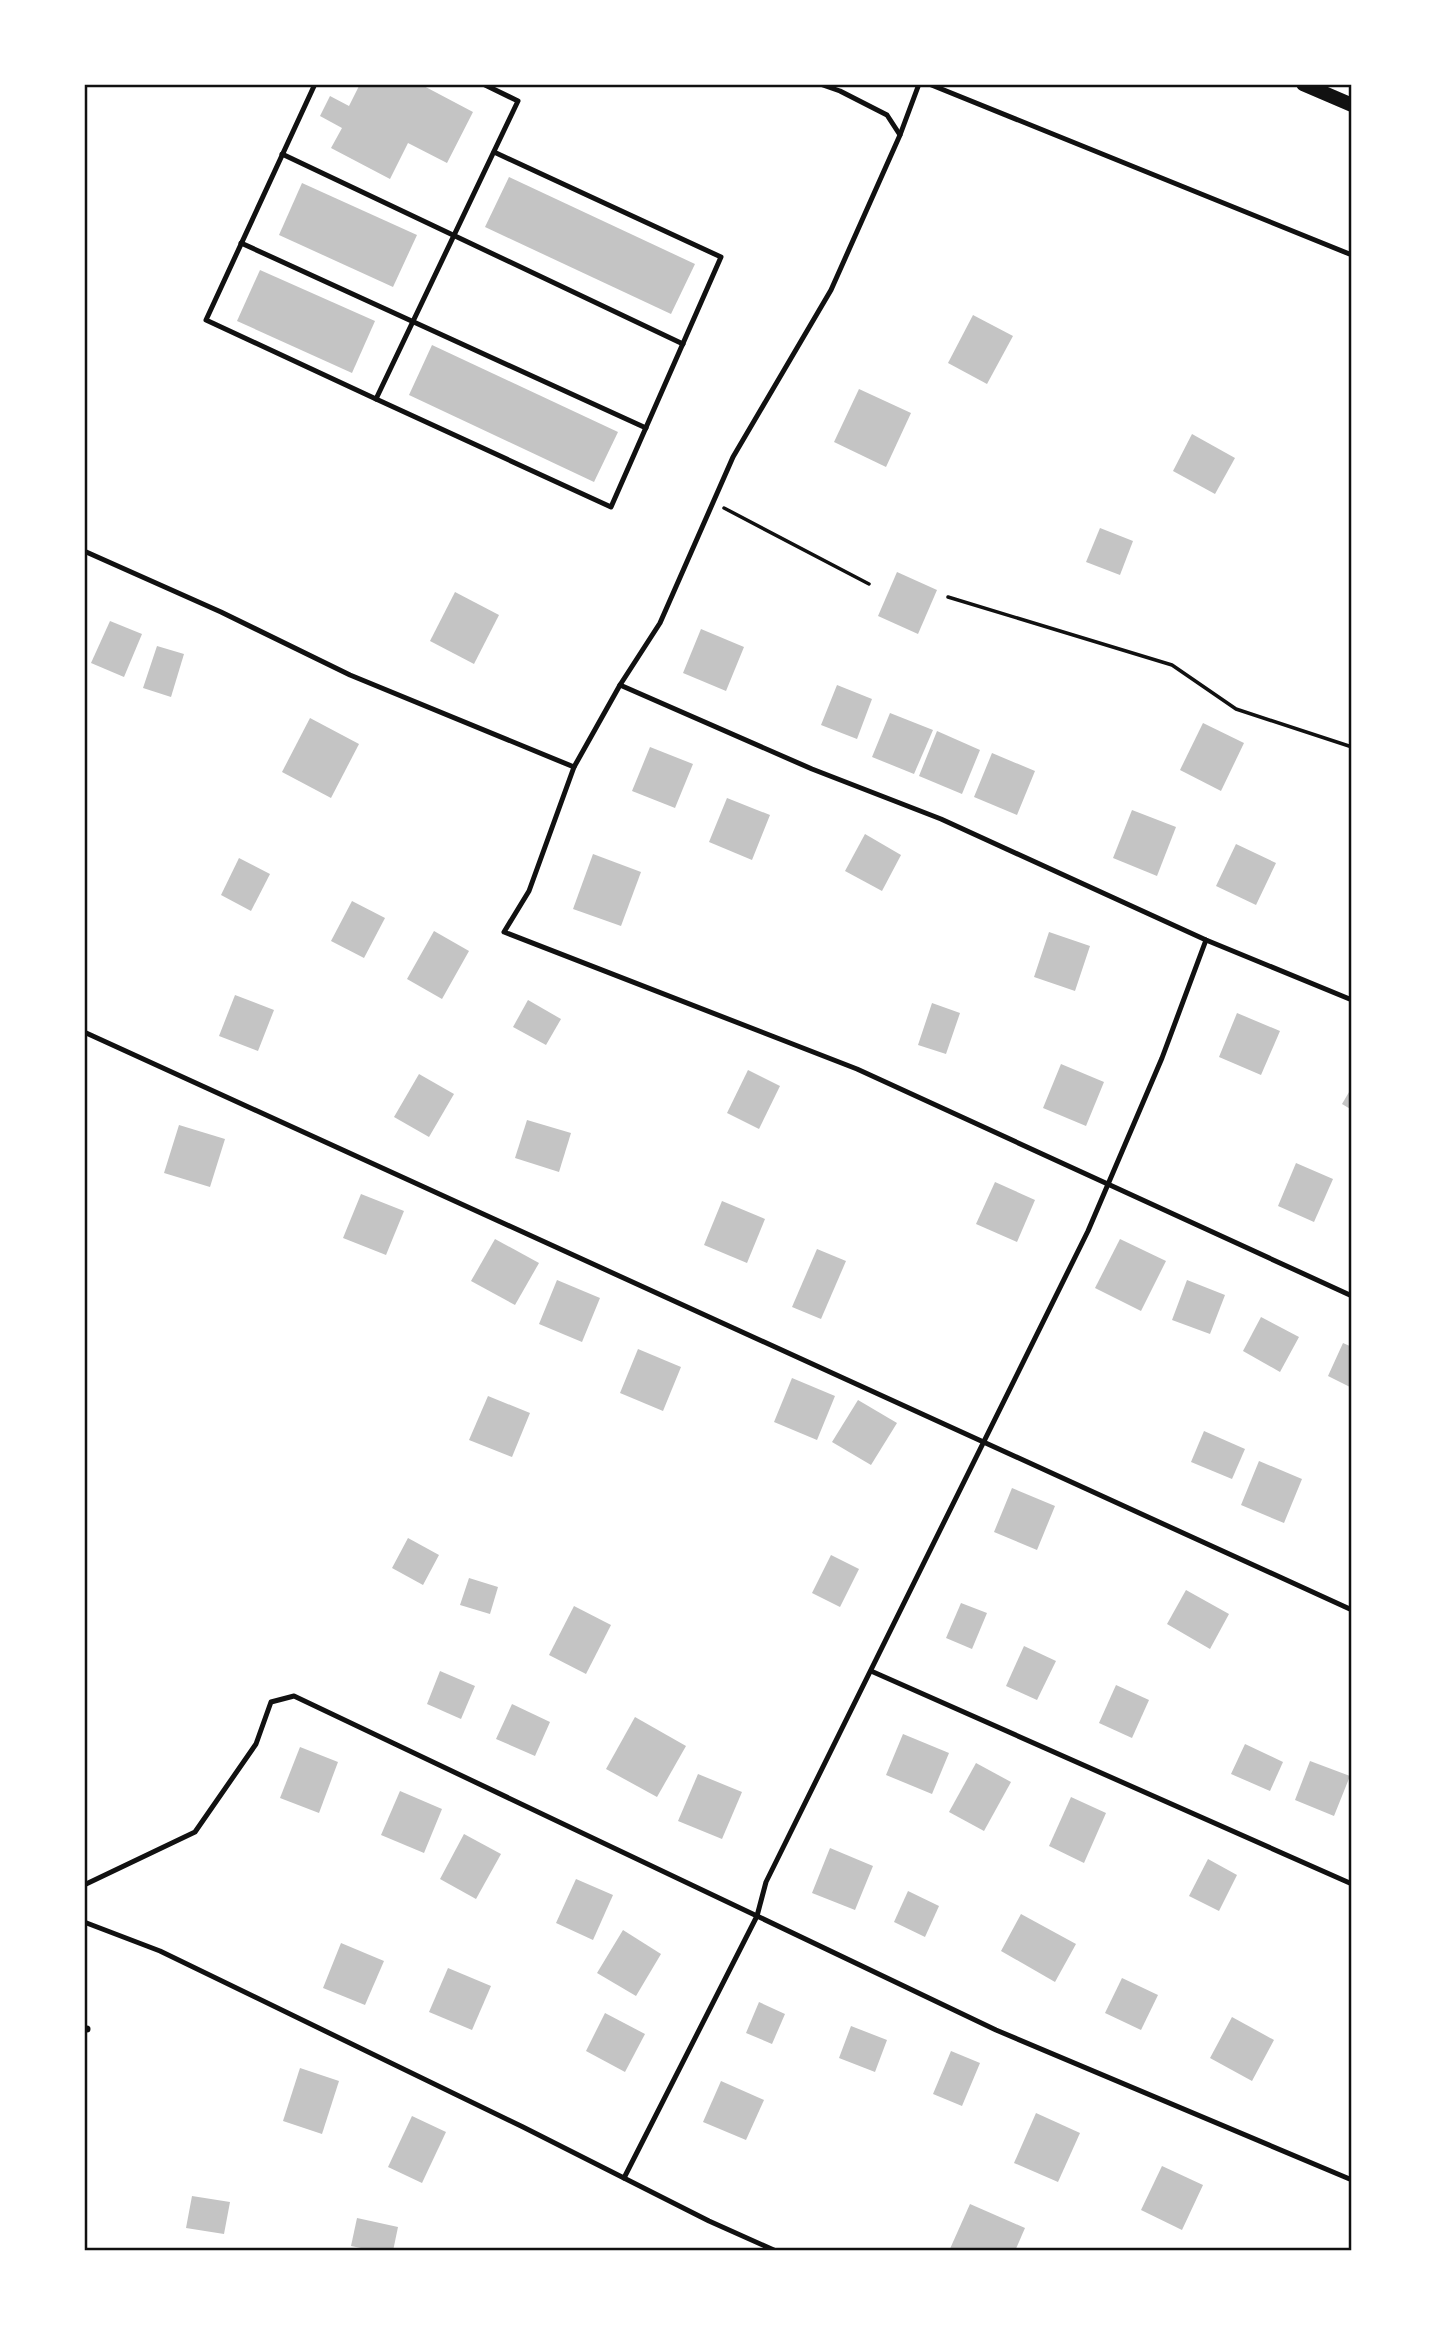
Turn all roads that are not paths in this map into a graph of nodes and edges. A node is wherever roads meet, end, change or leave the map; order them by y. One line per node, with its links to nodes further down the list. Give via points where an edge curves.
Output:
1 (315, 84): 10 (lane)
2 (483, 84): 9 (lane, via 518,101)
3 (820, 84): 8 (lane, via 887,115)
4 (919, 84): 8 (lane)
5 (929, 84): 13 (lane)
6 (1303, 84): 7 (main road)
7 (1352, 105)
8 (900, 135): 19 (lane, via 831,290 733,457 660,623)
9 (494, 152): 11 (lane); 15 (lane, via 721,257)
10 (282, 154): 11 (lane); 12 (lane)
11 (454, 235): 14 (lane); 15 (lane)
12 (242, 243): 14 (lane); 16 (lane, via 206,320)
13 (1352, 255)
14 (413, 322): 16 (lane); 17 (lane)
15 (683, 344): 17 (lane)
16 (376, 399): 17 (lane, via 611,507)
17 (646, 428)
18 (84, 551): 20 (lane, via 350,675)
19 (620, 685): 20 (lane); 21 (lane, via 812,769 941,819)
20 (574, 767): 24 (lane, via 529,891 504,932 857,1069)
21 (1206, 940): 22 (lane); 24 (lane)
22 (1352, 1000)
23 (84, 1032): 26 (lane)
24 (1108, 1185): 25 (lane); 26 (lane)
25 (1352, 1296)
26 (985, 1442): 27 (lane); 28 (lane)
27 (1352, 1610)
28 (871, 1671): 29 (lane); 31 (lane, via 766,1882)
29 (1352, 1884)
30 (84, 1885): 31 (lane, via 195,1832 256,1744 271,1702 294,1696)
31 (757, 1916): 33 (lane); 34 (lane, via 996,2030)
32 (84, 1922): 33 (lane, via 160,1951)
33 (624, 2178): 35 (lane)
34 (1352, 2180)
35 (776, 2251)

